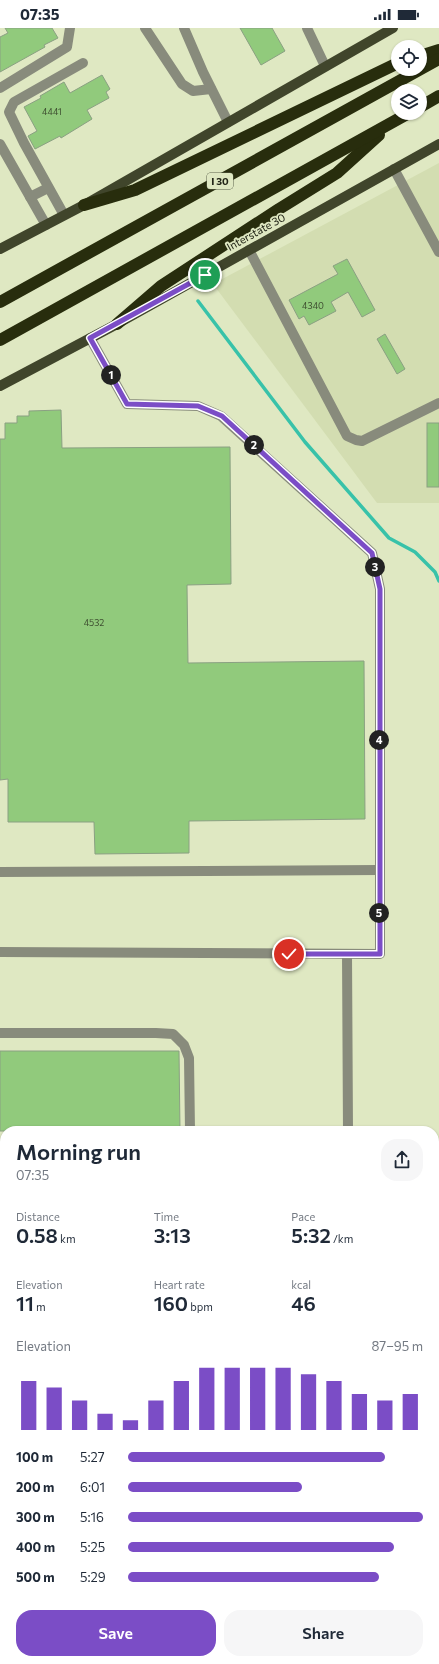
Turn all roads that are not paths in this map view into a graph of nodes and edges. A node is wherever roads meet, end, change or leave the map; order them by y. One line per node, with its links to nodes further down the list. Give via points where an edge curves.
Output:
1 (70, 28): 12 (street, via 67,47)
2 (145, 28): 13 (street, via 182,84 194,91)
3 (184, 28): 13 (street)
4 (307, 28): 10 (street)
5 (393, 28): 10 (main road)
6 (439, 50): 7 (highway)
7 (427, 54)
8 (439, 59): 29 (highway, I 30)
9 (83, 63): 21 (street, via 14,102 9,112)
10 (325, 66): 17 (main road)
11 (391, 66): 23 (highway, via 135,190)
12 (0, 88)
13 (211, 89): 17 (street)
14 (439, 96): 15 (highway)
15 (427, 103)
16 (395, 121): 30 (highway, via 337,173 162,286); 32 (highway)
17 (228, 122): 23 (main road)
18 (0, 144): 22 (street)
19 (439, 144): 20 (main road, Interstate 30)
20 (394, 169): 27 (street); 28 (main road, Interstate 30)
21 (48, 188): 22 (street); 24 (street)
22 (30, 197): 25 (street)
23 (84, 205): 24 (main road)
24 (64, 215): 25 (main road)
25 (46, 225): 26 (main road)
26 (0, 249)
27 (438, 249)
28 (249, 250): 30 (main road, Interstate 30); 34 (street, via 347,436 362,441)
29 (0, 302)
30 (117, 324): 31 (main road, Interstate 30)
31 (90, 338): 33 (main road, Interstate 30); 35 (street, via 127,404 198,406 222,416 372,553 380,589)
32 (0, 340)
33 (0, 386)
34 (439, 403)
35 (379, 870): 36 (street); 38 (street, via 380,954)
36 (0, 872)
37 (0, 952): 38 (street)
38 (347, 954): 41 (street)
39 (0, 1033): 40 (street, via 173,1034 184,1045 189,1058)
40 (190, 1126)
41 (348, 1126)

